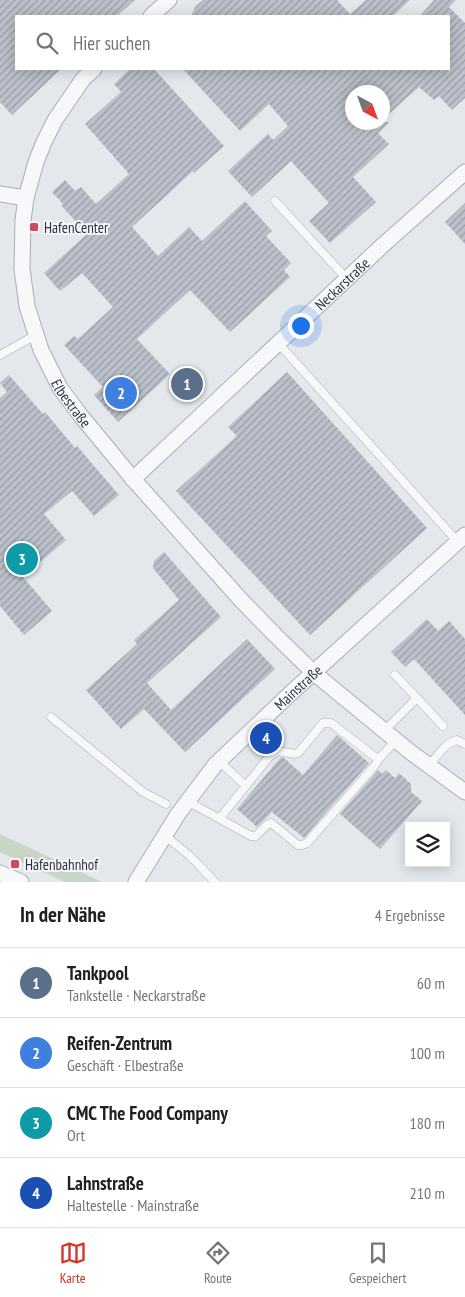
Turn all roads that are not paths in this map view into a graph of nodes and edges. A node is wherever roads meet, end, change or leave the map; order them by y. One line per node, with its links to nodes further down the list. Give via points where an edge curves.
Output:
1 (169, 0): 2 (street)
2 (152, 15)
3 (93, 70): 6 (street, Elbestraße, via 55,120 36,162)
4 (465, 172): 8 (street, Neckarstraße)
5 (0, 194): 6 (street)
6 (26, 198): 9 (street, Elbestraße, via 22,269 27,306)
7 (275, 201): 8 (lane)
8 (347, 278): 10 (street, Neckarstraße)
9 (36, 335): 11 (lane); 12 (street, Elbestraße, via 60,388)
10 (278, 343): 12 (street, Neckarstraße); 13 (lane)
11 (0, 355)
12 (133, 479): 14 (street, Elbestraße, via 241,600)
13 (461, 538): 14 (street, Mainstraße)
14 (314, 672): 19 (street, Elbestraße); 22 (street, Mainstraße)
15 (395, 675): 16 (lane)
16 (417, 698): 18 (lane); 19 (lane)
17 (51, 717): 27 (lane, via 143,792)
18 (443, 726)
19 (390, 735): 21 (lane); 23 (street, Elbestraße)
20 (465, 744): 23 (lane, via 457,740 448,744)
21 (378, 760): 24 (lane, via 331,723 323,723 299,752 278,751); 28 (lane, via 302,846 271,823 256,836 251,836)
22 (219, 761): 24 (lane); 26 (street, Mainstraße)
23 (429, 766): 25 (street, Elbestraße)
24 (246, 786): 28 (lane)
25 (465, 792)
26 (187, 801): 28 (lane); 29 (street, Mainstraße)
27 (166, 804)
28 (220, 818)
29 (164, 835): 32 (street, Mainstraße); 33 (lane)
30 (0, 873): 31 (street)
31 (20, 882)
32 (136, 882)
33 (215, 882)

